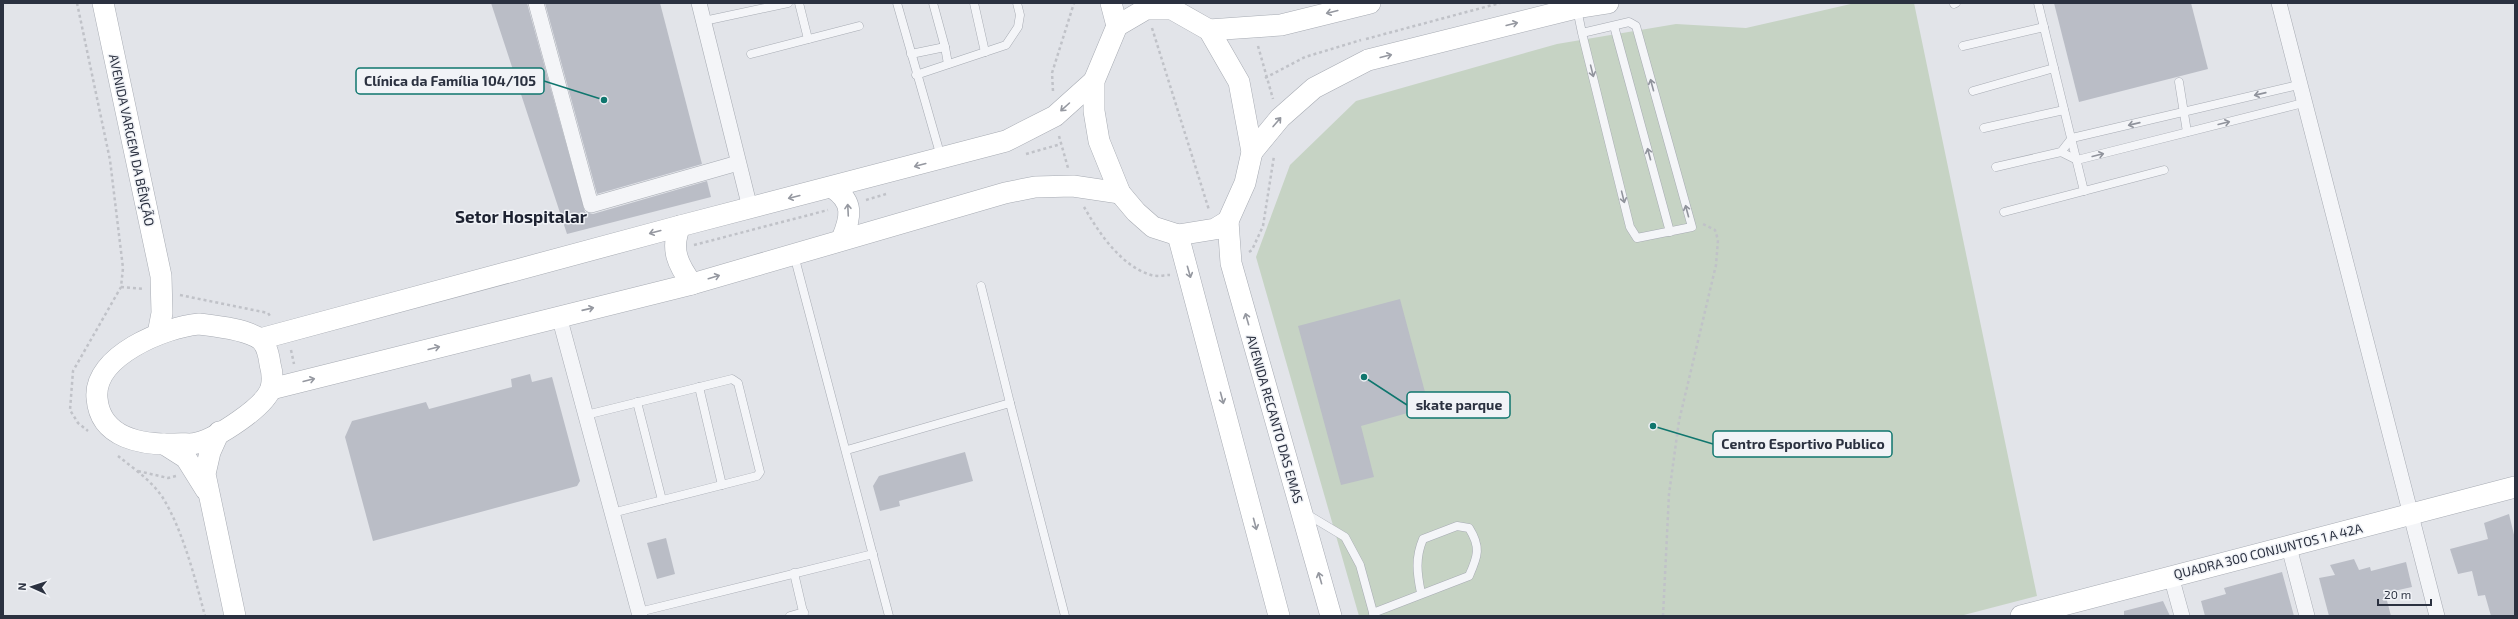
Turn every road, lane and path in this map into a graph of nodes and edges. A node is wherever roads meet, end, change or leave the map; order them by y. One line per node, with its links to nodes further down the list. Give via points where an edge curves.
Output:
1 (77, 3): 74 (path, via 110,160 123,268)
2 (103, 3): 75 (street, AVENIDA VARGEM DA BÊNÇÃO)
3 (536, 3): 54 (street, via 592,205)
4 (699, 3): 20 (street)
5 (788, 3): 20 (lane)
6 (799, 3): 28 (lane)
7 (897, 3): 33 (lane)
8 (934, 3): 30 (lane)
9 (974, 3): 31 (lane)
10 (1017, 3): 31 (lane, via 1020,20 1011,40 1002,47)
11 (1074, 3): 44 (path, via 1052,73)
12 (1111, 3): 23 (street)
13 (1370, 3): 21 (street, one-way to 21, via 1281,25)
14 (1608, 3): 18 (street)
15 (2038, 3): 25 (lane)
16 (2278, 3): 39 (street)
17 (1171, 6): 19 (street); 26 (street)
18 (1576, 8): 27 (lane); 45 (street, one-way to 18, via 1314,88 1368,60)
19 (1146, 9): 23 (street); 63 (path)
20 (704, 21): 54 (street)
21 (1253, 25): 26 (street); 45 (path, via 1265,78)
22 (860, 26): 28 (lane)
23 (1117, 26): 37 (street)
24 (1614, 26): 27 (lane); 65 (lane, one-way to 24, via 1636,26 1629,22); 66 (lane, one-way to 24)
25 (2044, 27): 29 (lane); 35 (lane)
26 (1209, 30): 49 (street, via 1240,82)
27 (1582, 33): 66 (lane, one-way to 66, via 1633,234 1637,238)
28 (808, 39): 32 (lane)
29 (1964, 46)
30 (945, 47): 33 (lane); 34 (lane)
31 (985, 52): 34 (lane)
32 (751, 54)
33 (911, 54): 36 (lane)
34 (948, 64): 36 (lane)
35 (2054, 68): 40 (lane); 42 (lane)
36 (916, 75): 52 (lane)
37 (1094, 81): 44 (street, one-way to 44); 60 (street, via 1094,111 1099,141)
38 (2179, 82): 43 (lane)
39 (2298, 85): 41 (street); 43 (lane, one-way to 43)
40 (1973, 92)
41 (2303, 103): 47 (lane, one-way to 41); 97 (street)
42 (2064, 110): 46 (lane); 48 (lane)
43 (2184, 112): 47 (lane); 48 (lane, one-way to 48)
44 (1055, 116): 52 (street, via 1006,141); 57 (path)
45 (1280, 118): 49 (street, one-way to 45)
46 (1984, 128)
47 (2187, 132): 53 (lane, one-way to 47)
48 (2072, 138): 50 (lane); 53 (lane)
49 (1252, 152): 63 (street, via 1245,183)
50 (2061, 152): 53 (lane); 55 (lane)
51 (1275, 155): 70 (path, via 1263,226 1252,250)
52 (942, 159): 58 (street, one-way to 58)
53 (2077, 160): 59 (lane)
54 (738, 163): 61 (street)
55 (1996, 167)
56 (2164, 170): 59 (lane)
57 (1073, 186): 60 (street); 68 (street, via 1035,187 1005,193); 71 (path, via 1100,234 1135,268 1152,276)
58 (833, 188): 61 (street, one-way to 61); 68 (street, one-way to 58, via 848,220 848,205 846,197)
59 (2084, 191): 62 (lane)
60 (1120, 194): 67 (street, via 1153,227)
61 (750, 208): 64 (street)
62 (2004, 212)
63 (1221, 225): 67 (street); 70 (street, AVENIDA RECANTO DAS EMAS)
64 (680, 226): 72 (street, via 674,250 679,267); 78 (street, one-way to 78)
65 (1692, 227): 66 (lane); 113 (path, via 1707,224 1715,230 1718,240 1716,265 1679,421 1668,494)
66 (1670, 232)
67 (1178, 235): 71 (street, one-way to 71)
68 (842, 238): 69 (street)
69 (794, 253): 72 (street, one-way to 69); 89 (lane)
70 (1231, 263): 95 (street, AVENIDA RECANTO DAS EMAS, one-way to 70)
71 (1190, 274): 111 (street, one-way to 111)
72 (692, 284): 76 (street, one-way to 72)
73 (981, 286): 84 (lane)
74 (121, 287): 75 (path); 87 (path, via 73,371 70,410 78,423)
75 (164, 287): 77 (street, AVENIDA VARGEM DA BÊNÇÃO); 78 (path, via 268,313); 79 (street, AVENIDA VARGEM DA BÊNÇÃO)
76 (559, 316): 82 (street, one-way to 76); 85 (street)
77 (186, 325): 79 (street); 80 (street, via 220,326)
78 (286, 331): 80 (street)
79 (158, 334): 88 (street, via 126,351 111,364 100,382 96,398 101,414 113,430 134,441)
80 (260, 339): 82 (street, via 266,347 270,363)
81 (699, 387): 83 (lane); 91 (lane); 91 (lane, via 732,379 738,383 760,472 757,476)
82 (270, 389): 86 (street, via 257,407 240,421)
83 (637, 402): 85 (lane); 94 (lane)
84 (1010, 402): 89 (lane); 110 (lane)
85 (586, 415): 96 (street)
86 (219, 432): 88 (street, via 197,443); 93 (street, via 207,463)
87 (90, 433)
88 (164, 444): 93 (street, via 186,458)
89 (847, 450): 99 (lane)
90 (114, 452): 106 (path, via 162,496 173,518)
91 (722, 485): 94 (lane)
92 (2515, 487): 97 (street, QUADRA 300 CONJUNTOS 1 A 42A)
93 (207, 493): 107 (street)
94 (662, 500): 96 (lane)
95 (1301, 510): 105 (lane, via 1345,537 1360,565); 112 (street, AVENIDA RECANTO DAS EMAS, one-way to 95)
96 (612, 513): 103 (street)
97 (2410, 514): 98 (street, QUADRA 300 CONJUNTOS 1 A 42A); 117 (street)
98 (2289, 547): 101 (street, QUADRA 300 CONJUNTOS 1 A 42A); 116 (street)
99 (873, 554): 100 (lane); 109 (lane)
100 (794, 573): 103 (lane); 104 (lane)
101 (2171, 576): 114 (street, QUADRA 300 CONJUNTOS 1 A 42A); 115 (street)
102 (1421, 593): 102 (lane, via 1416,568 1417,552 1423,539 1458,526 1469,528 1477,541 1477,559 1469,576); 105 (lane)
103 (639, 614)
104 (804, 614): 108 (lane)
105 (1373, 614)
106 (205, 616)
107 (234, 616)
108 (790, 616)
109 (890, 616)
110 (1065, 616)
111 (1279, 616)
112 (1331, 616)
113 (1663, 616)
114 (2021, 616)
115 (2182, 616)
116 (2307, 616)
117 (2437, 616)

